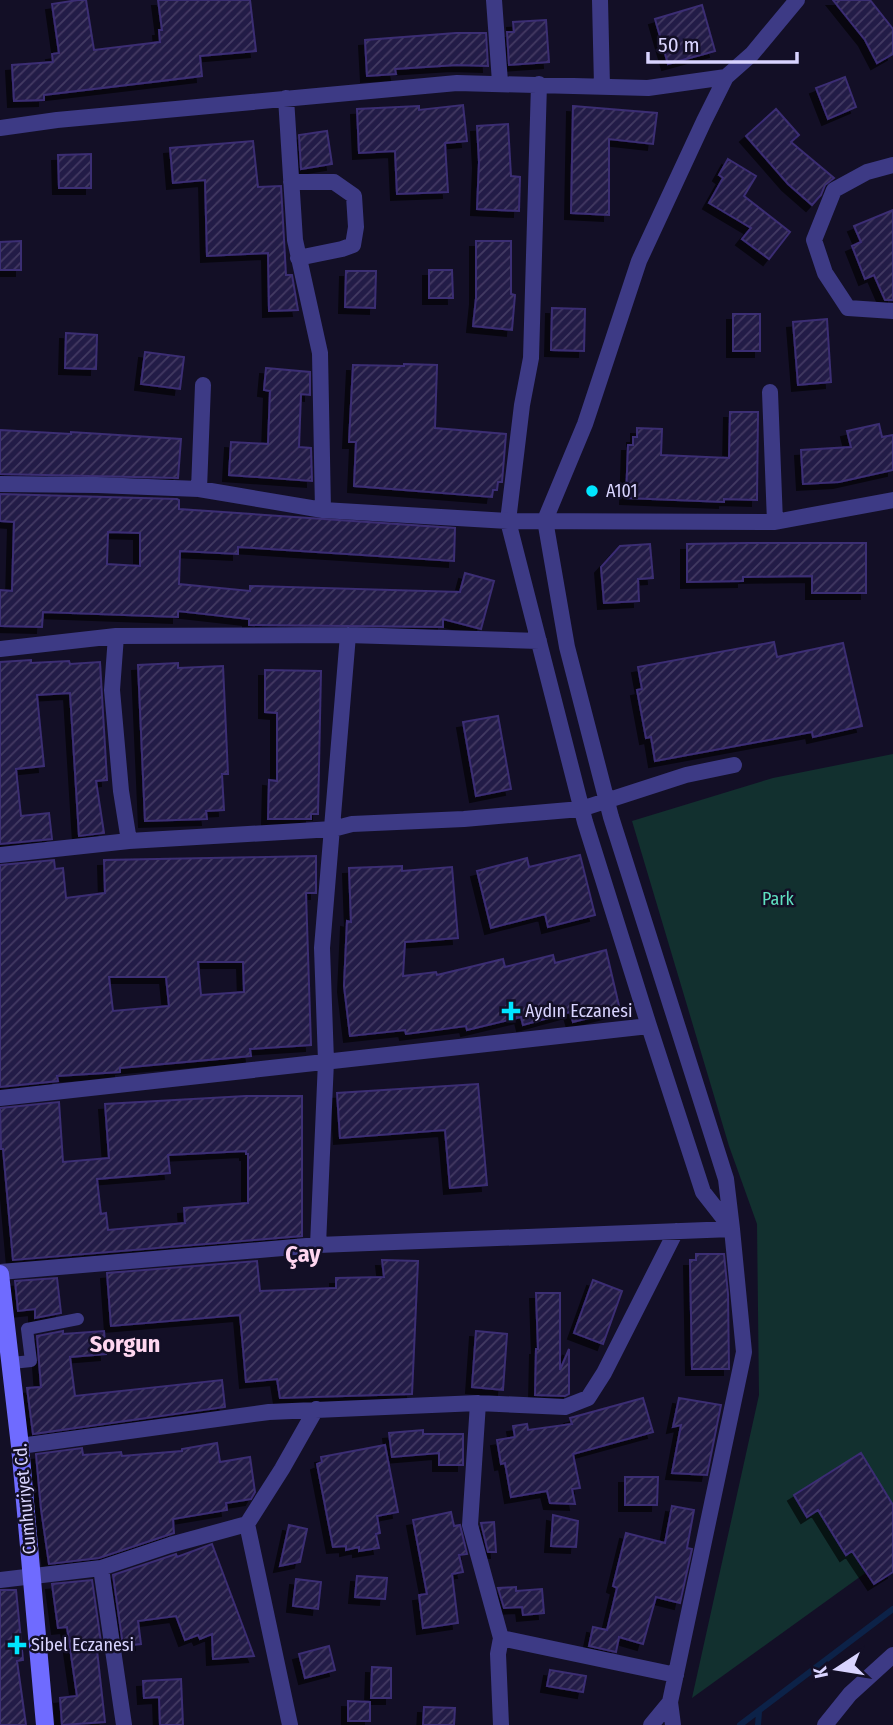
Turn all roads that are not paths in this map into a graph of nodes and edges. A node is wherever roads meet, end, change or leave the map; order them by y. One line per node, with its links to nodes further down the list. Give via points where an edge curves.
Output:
1 (494, 0): 5 (street)
2 (600, 0): 7 (street)
3 (797, 0): 4 (street)
4 (726, 78): 7 (street, via 648,88); 20 (street, via 639,261 585,424)
5 (500, 82): 6 (street); 8 (street)
6 (539, 84): 7 (street); 21 (street, via 531,358)
7 (602, 86)
8 (286, 98): 9 (street); 11 (street)
9 (0, 128)
10 (893, 164): 13 (street, via 834,190 814,240 825,273 848,308)
11 (291, 182): 12 (street); 12 (street, via 334,182 354,196 353,245)
12 (298, 258): 19 (street, via 320,353)
13 (893, 311)
14 (203, 385): 17 (street)
15 (770, 392): 22 (street)
16 (0, 484): 17 (street)
17 (199, 489): 19 (street)
18 (893, 500): 22 (street)
19 (323, 510): 21 (street)
20 (545, 520): 21 (street); 22 (street); 28 (street, via 567,647)
21 (508, 521): 25 (street)
22 (775, 522)
23 (348, 635): 24 (street); 25 (street); 30 (street)
24 (116, 636): 26 (street); 31 (street, via 113,690)
25 (539, 640): 29 (street)
26 (0, 649)
27 (734, 765): 28 (street)
28 (607, 801): 29 (street); 36 (street, via 726,1179)
29 (581, 809): 30 (street); 33 (street)
30 (333, 829): 31 (street); 34 (street, via 322,948)
31 (129, 841): 32 (street)
32 (0, 855)
33 (649, 1026): 34 (street); 36 (street, via 702,1192)
34 (326, 1061): 35 (street); 38 (street)
35 (0, 1098)
36 (732, 1229): 37 (street); 51 (street, via 744,1352)
37 (676, 1231): 38 (street); 42 (street, via 588,1398 565,1407)
38 (318, 1245): 39 (street)
39 (0, 1273): 41 (main road, Cumhuriyet Cd.)
40 (78, 1319): 41 (street, via 27,1329 31,1361)
41 (6, 1364): 44 (main road, Cumhuriyet Cd.)
42 (478, 1403): 43 (street); 49 (street, via 470,1525)
43 (316, 1409): 44 (street); 45 (street)
44 (20, 1446): 47 (main road, Cumhuriyet Cd.)
45 (247, 1524): 46 (street); 55 (street)
46 (101, 1568): 47 (street); 54 (street)
47 (32, 1575): 48 (street); 53 (main road, Cumhuriyet Cd.)
48 (0, 1580)
49 (501, 1638): 51 (street); 56 (street)
50 (893, 1655): 59 (street, via 850,1693)
51 (676, 1675): 52 (street)
52 (670, 1702): 57 (street); 58 (street)
53 (45, 1725)
54 (124, 1725)
55 (290, 1725)
56 (501, 1725)
57 (651, 1725)
58 (673, 1725)
59 (825, 1725)

